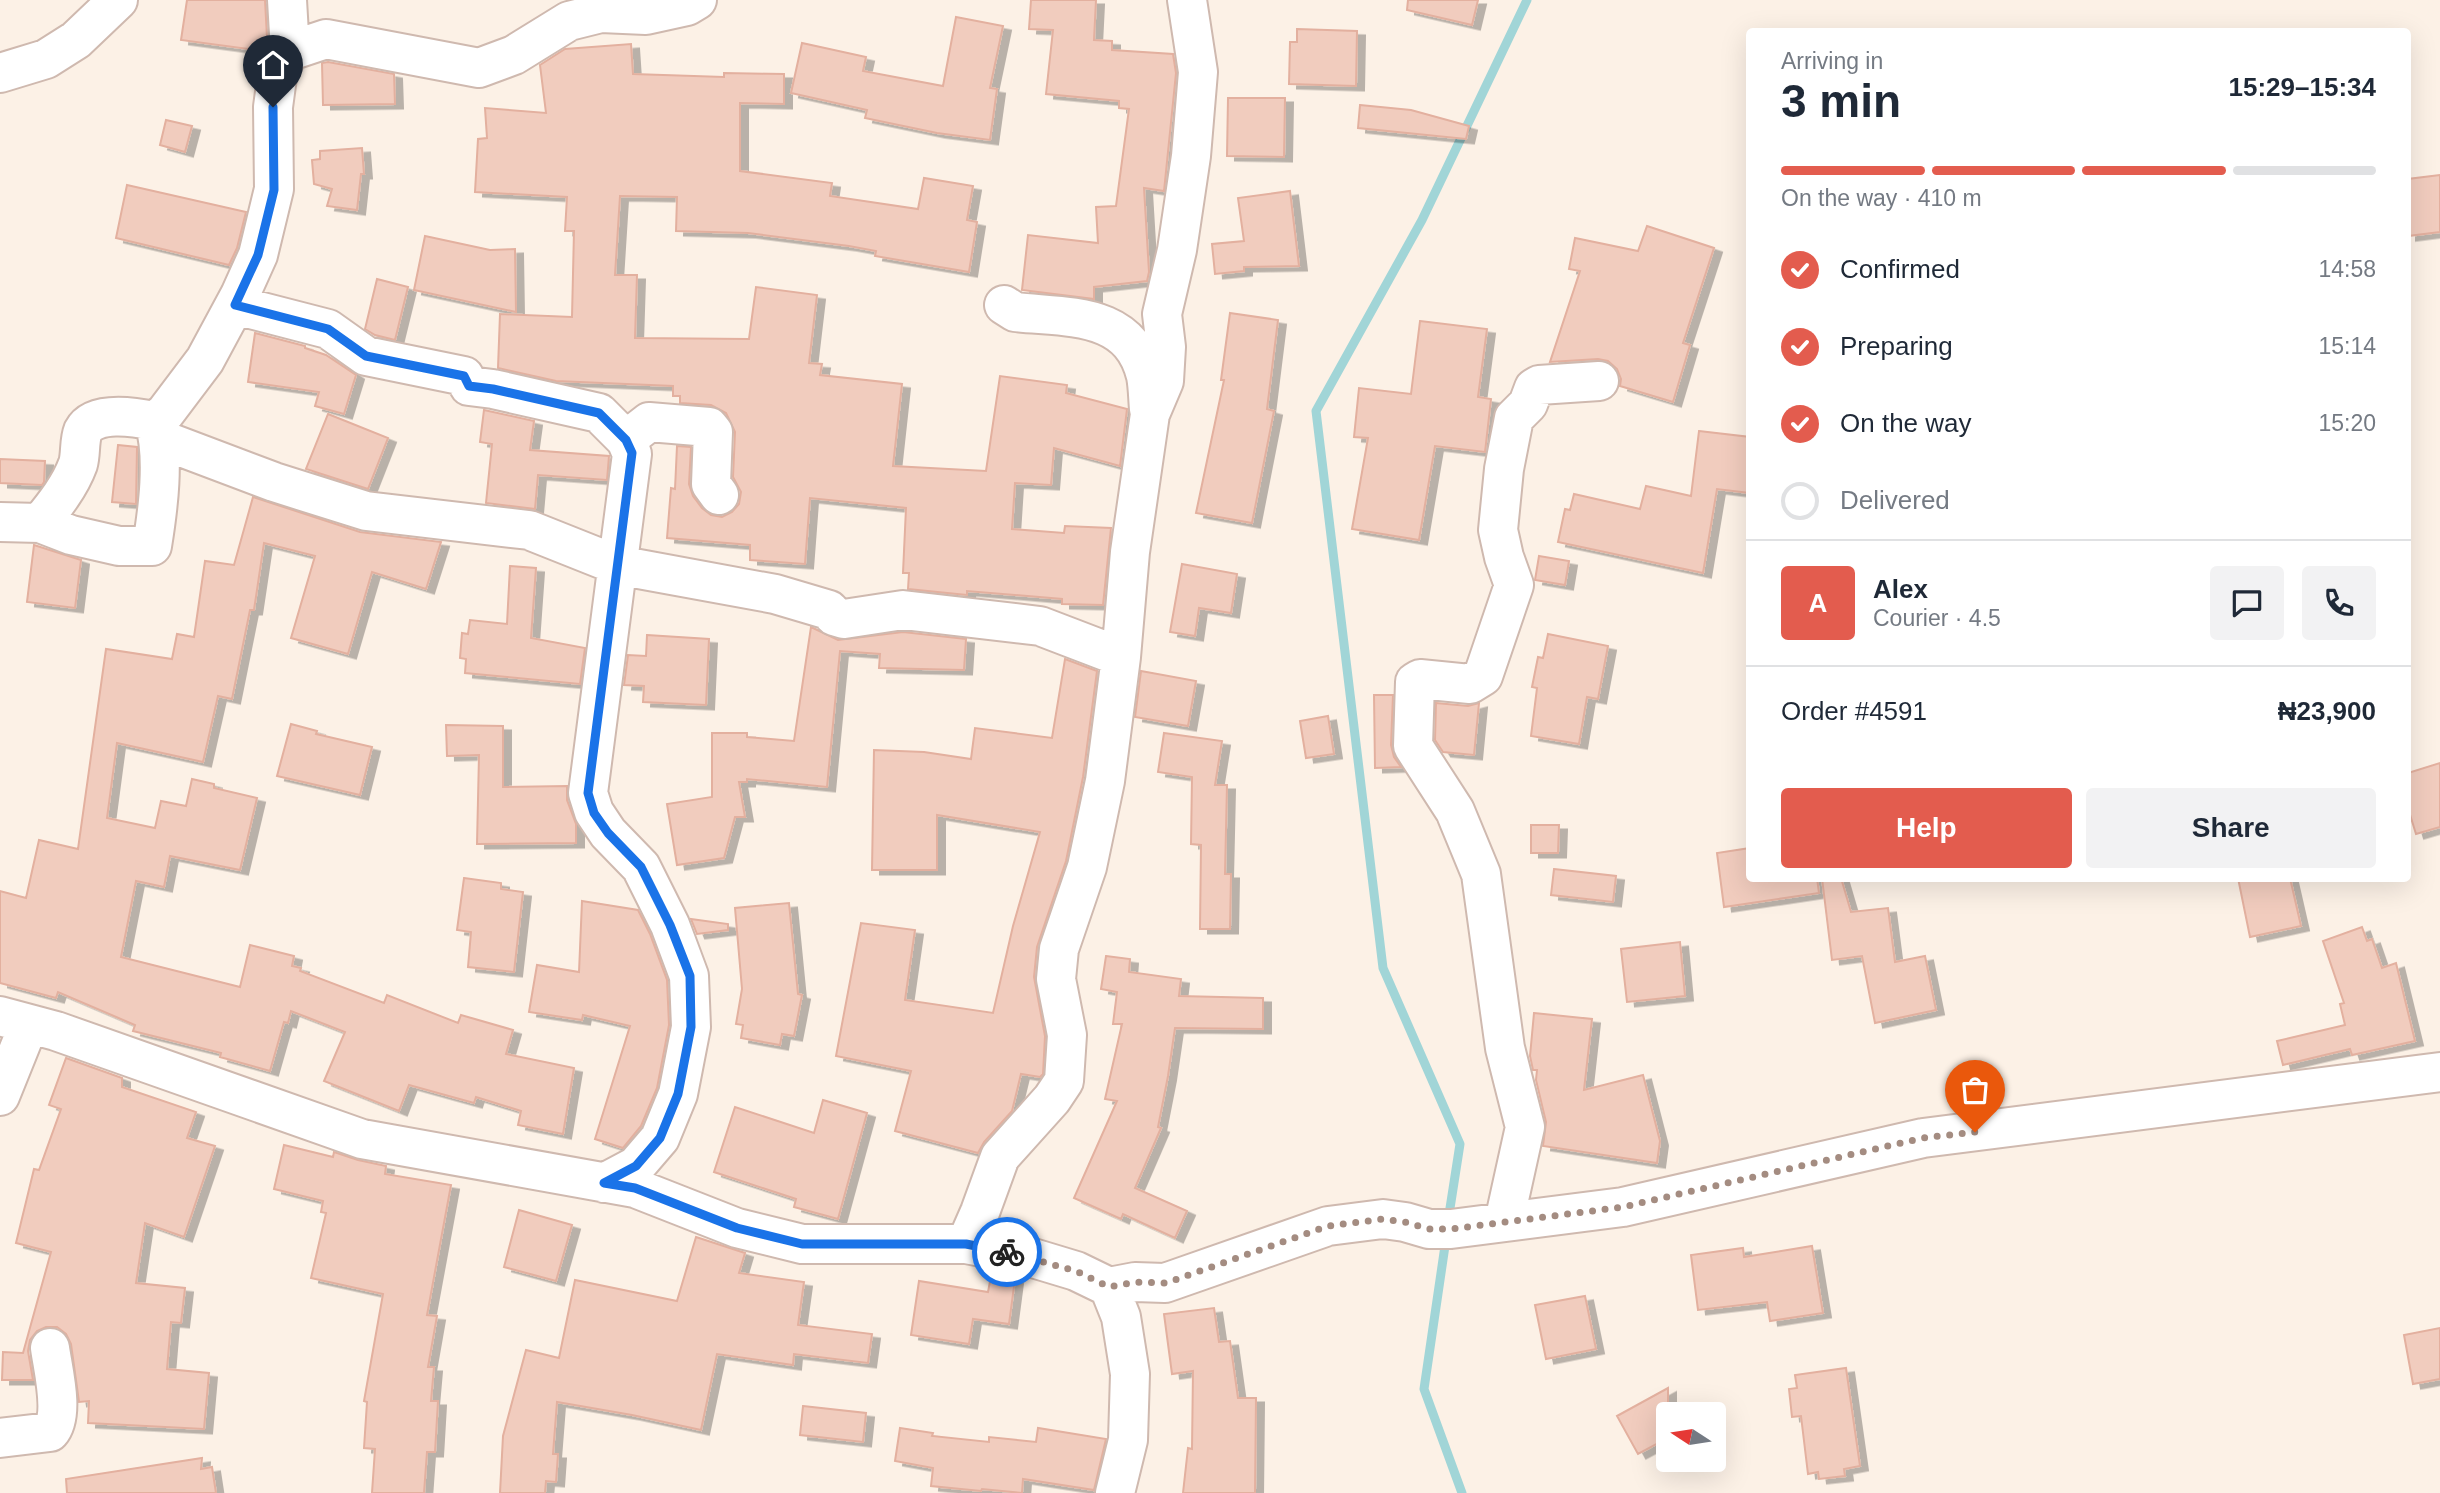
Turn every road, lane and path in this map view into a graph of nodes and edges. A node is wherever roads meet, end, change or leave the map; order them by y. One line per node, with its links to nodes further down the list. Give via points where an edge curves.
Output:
1 (118, 0): 6 (street, via 56,53)
2 (287, 0): 5 (street)
3 (697, 0): 5 (street, via 646,15 601,13 569,20 514,55 479,68 327,38)
4 (1187, 0): 10 (street, via 1198,72 1191,156 1162,314 1164,381)
5 (289, 51): 7 (street, via 278,70 273,107 274,190 258,255)
6 (0, 74)
7 (235, 305): 11 (street, via 205,360); 12 (street, via 328,329 366,356 464,376 469,386 599,413)
8 (1004, 305): 10 (street, via 1015,312 1100,321 1121,333 1146,375)
9 (1599, 381): 22 (street, via 1539,385 1514,418 1499,530 1514,585 1483,676 1470,684 1415,682 1413,746 1455,811 1481,874 1505,1048 1525,1126)
10 (1150, 414): 17 (street, via 1130,552)
11 (157, 430): 15 (street, via 129,416 96,419 83,430 78,464); 15 (street, via 152,546 119,545); 16 (street, via 274,482 366,511 529,530)
12 (626, 440): 13 (street, via 649,422 709,427 713,432 711,484); 16 (street, via 632,453)
13 (719, 495)
14 (0, 522): 15 (street)
15 (40, 523)
16 (617, 565): 17 (street, via 775,594 844,619 903,610 1040,626); 21 (street, via 588,793 594,813 608,833 641,867 670,925 690,976 691,1027 678,1094 660,1138 636,1166)
17 (1121, 657): 23 (street, via 1090,855 1059,949 1056,979 1067,1035 1064,1081 1000,1157)
18 (15, 1020): 20 (street); 21 (street, via 362,1139)
19 (2440, 1072): 22 (street, via 1923,1138 1623,1207)
20 (0, 1096)
21 (604, 1183): 23 (street, via 635,1188 737,1228 802,1244)
22 (1504, 1222): 24 (street, via 1451,1229 1383,1219 1328,1226 1166,1283)
23 (966, 1244): 24 (street, via 1023,1255)
24 (1109, 1287): 27 (street, via 1121,1317 1130,1374 1128,1440)
25 (50, 1348): 26 (street, via 58,1414 55,1427 50,1433)
26 (0, 1438)
27 (1115, 1493)

